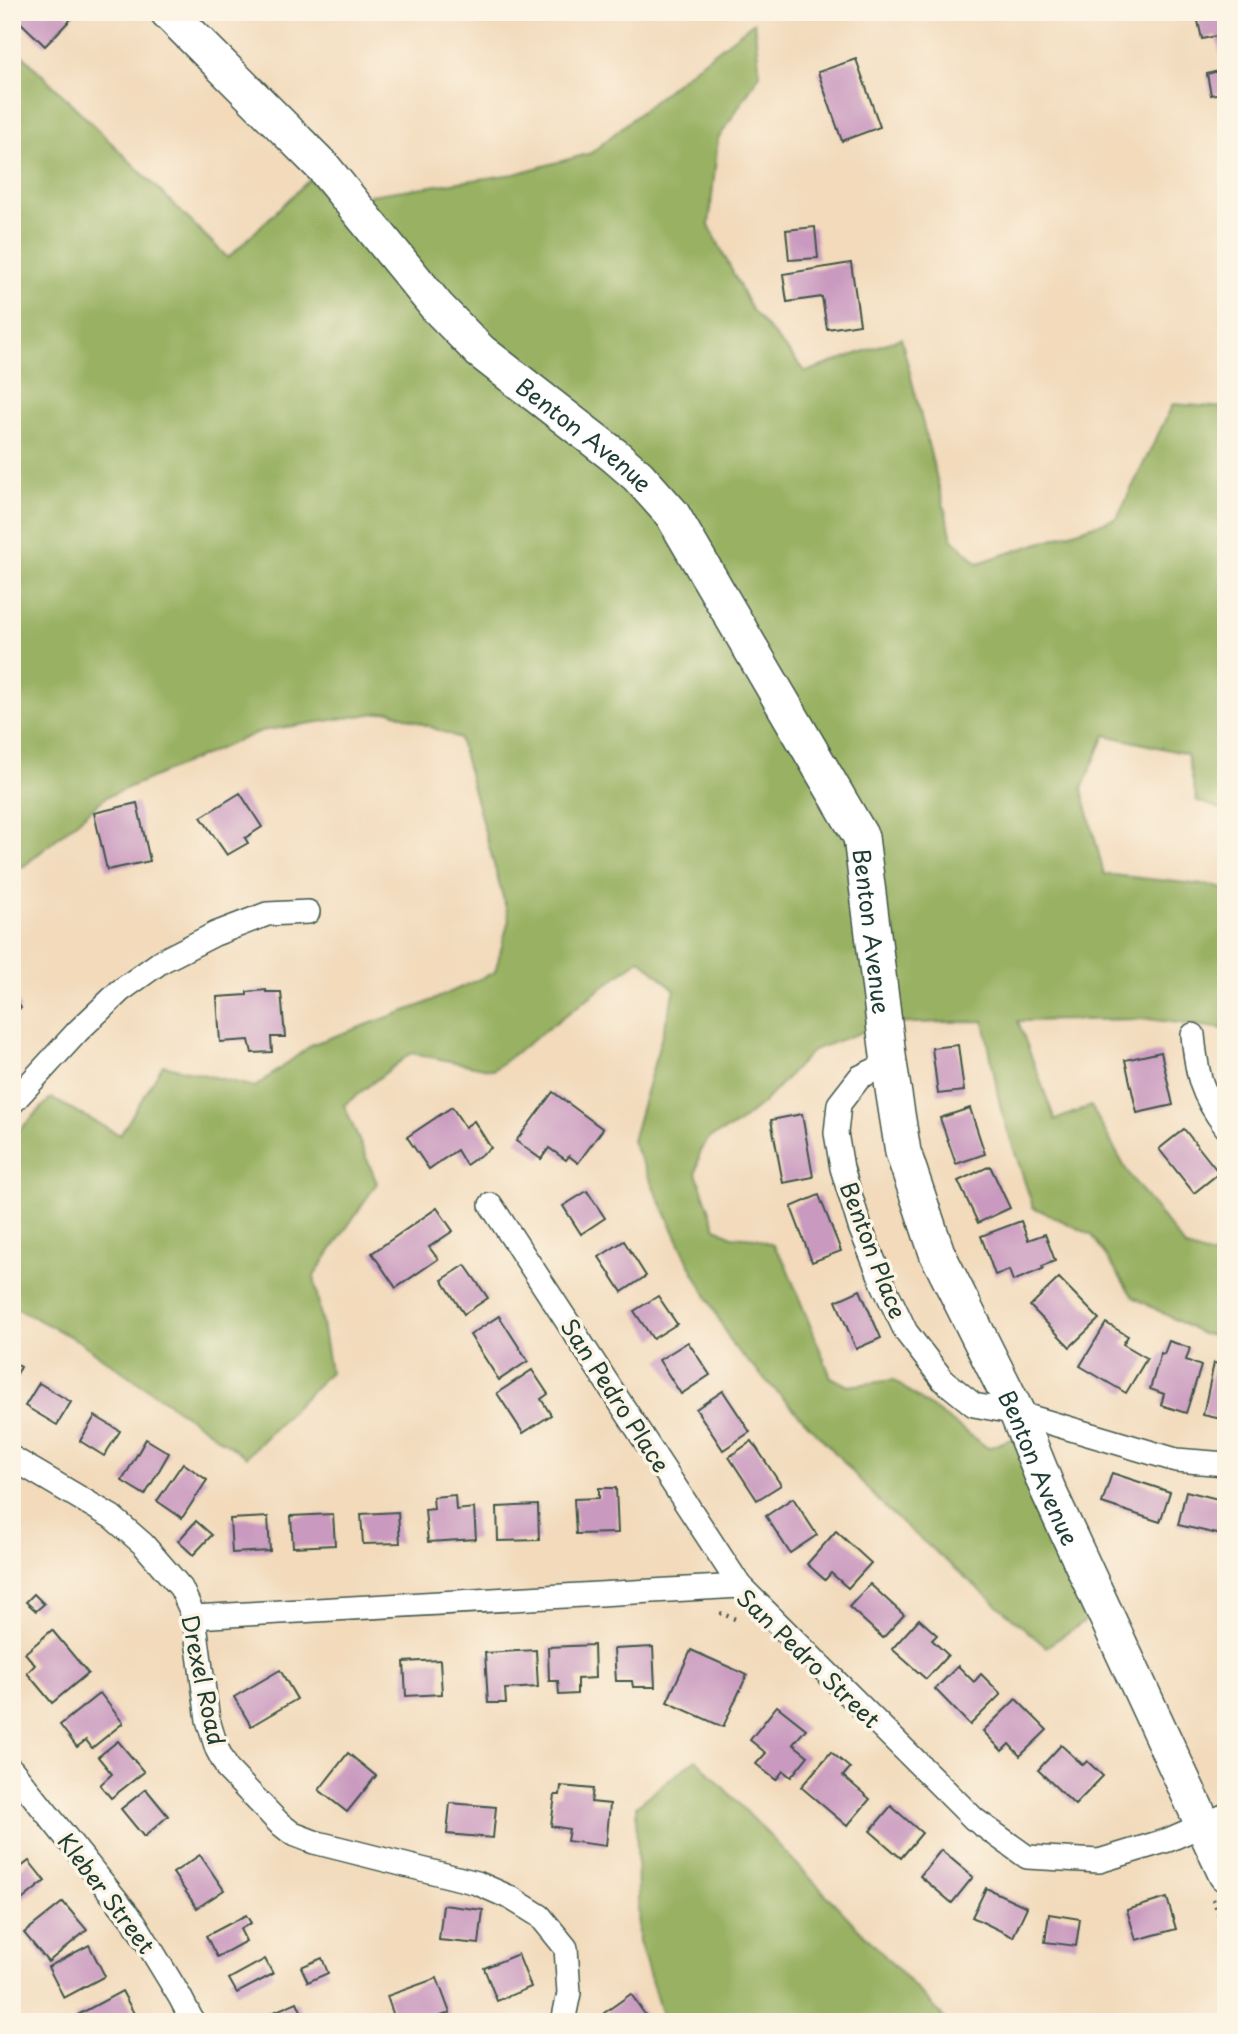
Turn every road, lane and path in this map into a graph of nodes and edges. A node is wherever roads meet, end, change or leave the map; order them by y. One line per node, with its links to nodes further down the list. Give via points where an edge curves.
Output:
1 (168, 12): 4 (main road, Benton Avenue, via 323,167 437,307 480,351 615,456 672,514 861,837)
2 (309, 912): 5 (street, via 267,914 162,961 120,991)
3 (1193, 1035): 6 (street, via 1196,1070 1205,1095)
4 (889, 1063): 8 (main road, Benton Avenue, via 902,1152 937,1253); 8 (street, Benton Place, via 860,1077 839,1104 836,1133 860,1227 906,1332 943,1380 974,1405)
5 (12, 1103)
6 (1226, 1127)
7 (491, 1205): 11 (street, San Pedro Place)
8 (1017, 1413): 10 (street, Benton Place, via 1176,1460); 16 (main road, Benton Avenue, via 1048,1490)
9 (12, 1458): 13 (street, Drexel Road, via 112,1517 143,1544 181,1588)
10 (1226, 1464)
11 (740, 1586): 13 (street, San Pedro Street); 16 (street, San Pedro Street, via 974,1819 1027,1857 1099,1861)
12 (712, 1611): 14 (path)
13 (194, 1617): 20 (street, Drexel Road, via 208,1720 228,1770 293,1835 477,1883 540,1916 566,1948 569,1993)
14 (747, 1624)
15 (12, 1770): 19 (street, Kleber Street, via 135,1923)
16 (1214, 1820): 17 (main road, Benton Avenue)
17 (1218, 1885): 18 (path)
18 (1226, 1931)
19 (193, 2022)
20 (563, 2022)

